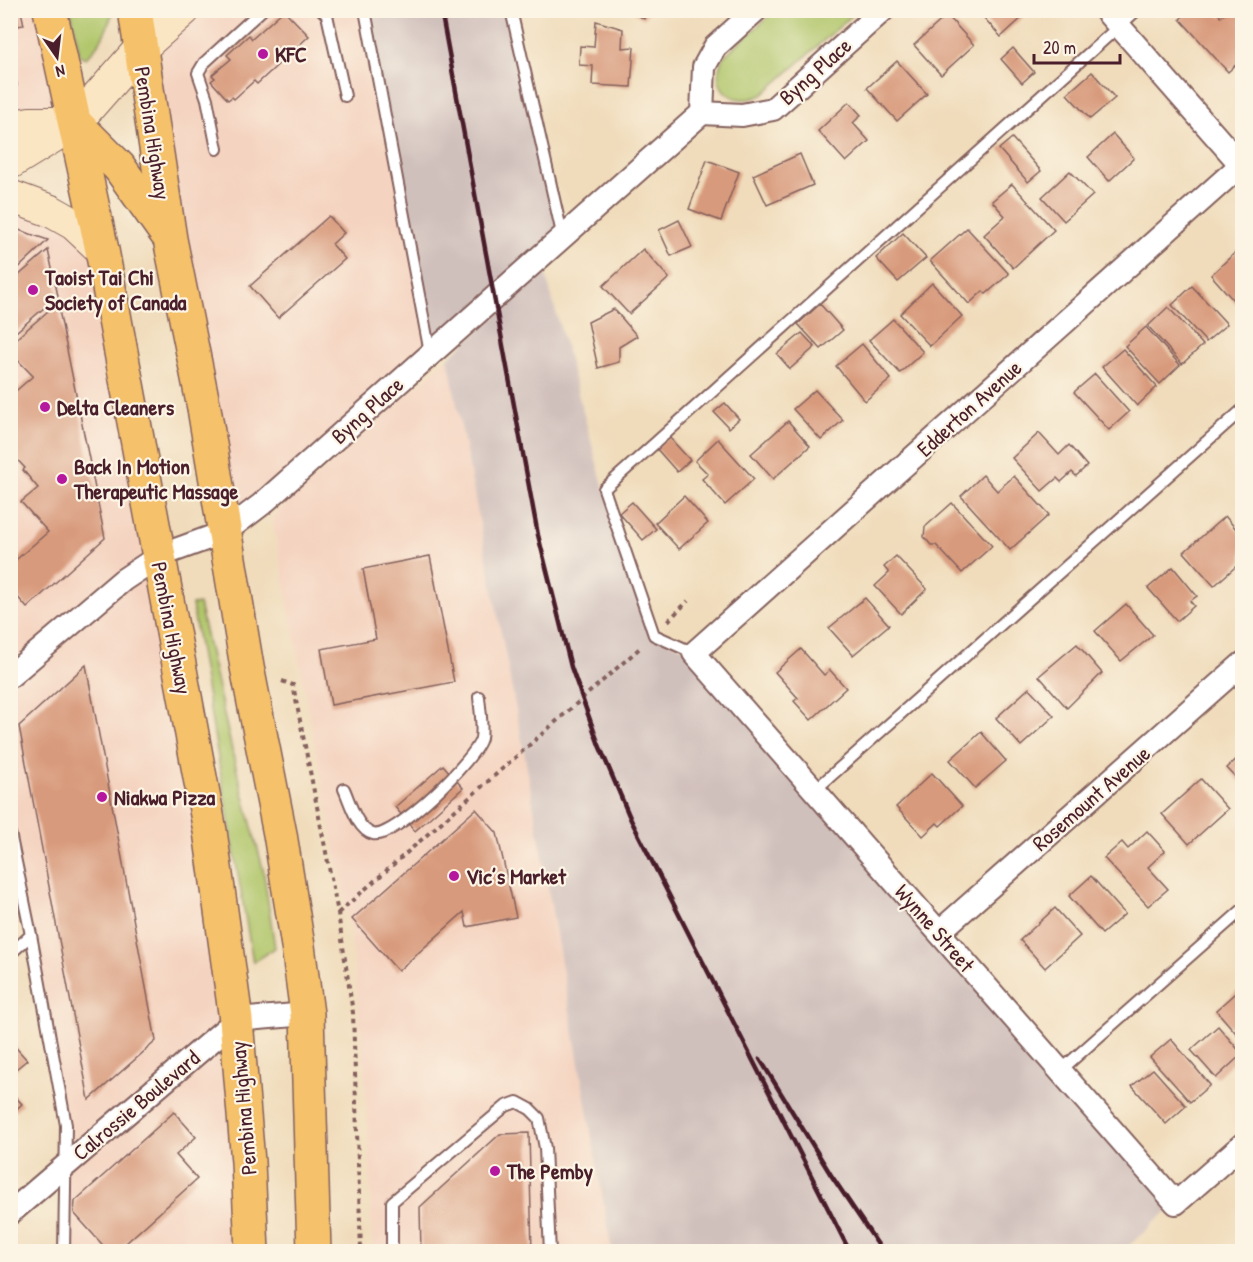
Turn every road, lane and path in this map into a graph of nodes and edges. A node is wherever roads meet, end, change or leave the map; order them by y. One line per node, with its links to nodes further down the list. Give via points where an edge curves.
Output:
1 (50, 10): 15 (main road, Pembina Highway)
2 (135, 10): 12 (main road, Pembina Highway)
3 (184, 10): 12 (street)
4 (262, 10): 17 (lane, via 198,73)
5 (322, 10): 13 (lane, via 327,15)
6 (365, 10): 24 (lane)
7 (511, 10): 21 (lane)
8 (756, 10): 14 (street, via 715,47 704,67)
9 (883, 10): 14 (street, Byng Place, via 772,109 741,115)
10 (1137, 10): 11 (lane)
11 (1112, 18): 19 (street); 29 (lane, via 603,489)
12 (140, 49): 15 (street); 22 (main road, Pembina Highway)
13 (345, 96)
14 (702, 113): 21 (street, Byng Place)
15 (75, 123): 16 (street); 18 (street); 22 (main road, via 119,167); 23 (main road, Pembina Highway)
16 (10, 127)
17 (217, 149)
18 (10, 163)
19 (1242, 165): 30 (street, Edderton Avenue)
20 (10, 196): 23 (street, via 74,224)
21 (563, 238): 24 (street, Byng Place)
22 (170, 239): 26 (main road, Pembina Highway)
23 (102, 250): 27 (main road, Pembina Highway)
24 (430, 353): 26 (street, Byng Place, via 262,504)
25 (1242, 410): 36 (lane)
26 (225, 532): 27 (street, Byng Place); 43 (main road, Pembina Highway, via 280,834)
27 (159, 556): 32 (street, Byng Place, via 123,580); 44 (main road, Pembina Highway, via 210,831)
28 (688, 601): 29 (path)
29 (654, 635): 30 (lane); 39 (path)
30 (694, 653): 36 (street, Wynne Street)
31 (1242, 664): 40 (street, Rosemount Avenue)
32 (10, 676)
33 (293, 685): 39 (path)
34 (480, 697): 35 (lane, via 481,740 453,776 405,820 384,834 372,834 361,825)
35 (344, 789)
36 (815, 790): 40 (street, Wynne Street)
37 (10, 833): 41 (lane)
38 (1242, 910): 45 (lane)
39 (338, 913): 52 (path, via 353,1013)
40 (939, 932): 45 (street, Wynne Street)
41 (32, 935): 42 (lane); 47 (lane, via 66,1125)
42 (10, 954)
43 (307, 1014): 44 (street); 51 (main road, Pembina Highway)
44 (236, 1020): 47 (street, Calrossie Boulevard); 50 (main road, Pembina Highway)
45 (1060, 1071): 46 (street, Wynne Street, via 1176,1203)
46 (1242, 1145)
47 (66, 1164): 48 (street, Calrossie Boulevard); 49 (lane)
48 (10, 1214)
49 (64, 1251)
50 (252, 1251)
51 (314, 1251)
52 (361, 1251)
53 (392, 1251): 54 (lane, via 392,1202 516,1101 539,1118)
54 (550, 1251)

